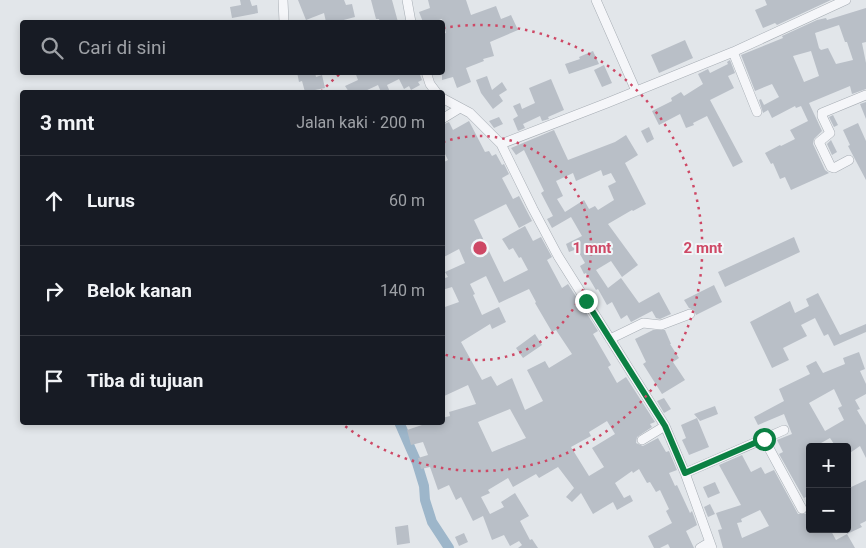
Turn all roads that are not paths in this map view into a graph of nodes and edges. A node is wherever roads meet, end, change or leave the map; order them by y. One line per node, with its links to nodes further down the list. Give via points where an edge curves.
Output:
1 (283, 0): 5 (street)
2 (409, 0): 6 (street)
3 (596, 0): 10 (street)
4 (846, 0): 7 (street)
5 (284, 20)
6 (411, 20)
7 (733, 52): 10 (street); 14 (street)
8 (427, 75): 9 (street)
9 (434, 90)
10 (636, 91): 16 (street)
11 (866, 95): 17 (street, via 822,113 830,133 819,142 831,167)
12 (445, 100): 13 (street)
13 (460, 108): 15 (street); 16 (street, via 470,113)
14 (757, 112)
15 (445, 117)
16 (501, 144): 19 (street, via 558,256)
17 (849, 160)
18 (690, 314): 19 (street, via 661,325 643,323)
19 (610, 339): 20 (street)
20 (665, 426): 23 (street); 24 (street)
21 (784, 430): 22 (street)
22 (764, 439): 24 (street); 25 (street)
23 (642, 440)
24 (685, 473): 26 (street)
25 (802, 509)
26 (711, 545): 27 (street)
27 (700, 548)

